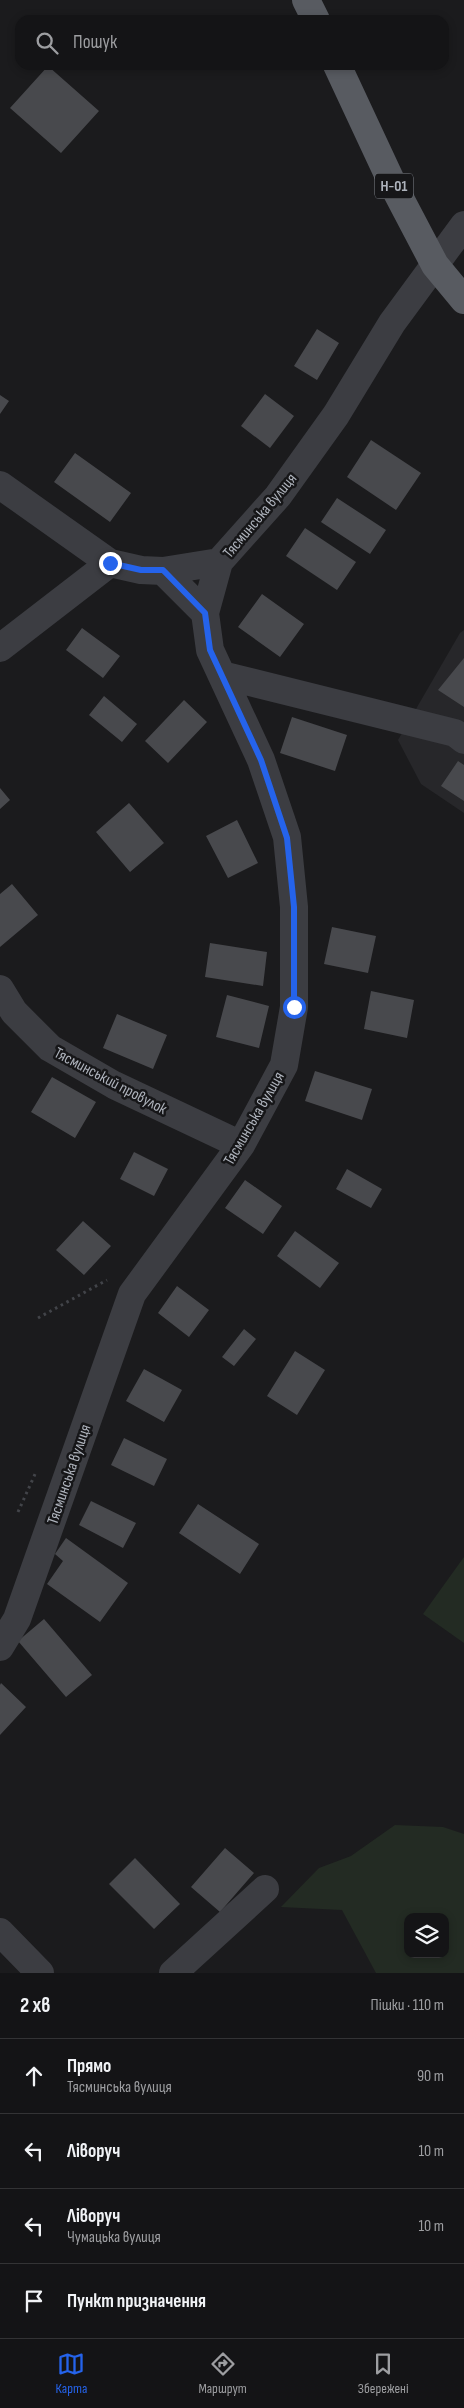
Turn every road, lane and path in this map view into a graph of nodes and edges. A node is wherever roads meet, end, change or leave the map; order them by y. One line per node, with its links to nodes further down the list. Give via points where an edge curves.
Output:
1 (306, 0): 2 (main road)
2 (314, 15)
3 (339, 70): 5 (main road, Н-01)
4 (464, 226): 5 (street, Тясминська вулиця)
5 (435, 265): 6 (main road, Н-01); 8 (street, Тясминська вулиця, via 392,322 336,416 278,496)
6 (464, 300)
7 (0, 485): 9 (street)
8 (219, 562): 10 (street); 11 (street, Тясминська вулиця)
9 (110, 563): 10 (street, via 141,570); 12 (street)
10 (163, 570): 11 (street)
11 (205, 613): 13 (street, Тясминська вулиця, via 210,650)
12 (0, 648)
13 (222, 675): 14 (street, via 455,733); 16 (street, Тясминська вулиця, via 261,760 287,838 294,907 294,1007 284,1065)
14 (464, 740)
15 (0, 989): 16 (street, Тясминський провулок, via 14,1012 50,1048 114,1085)
16 (241, 1145): 19 (street, Тясминська вулиця, via 132,1294 17,1619)
17 (115, 1275): 18 (path)
18 (38, 1318)
19 (0, 1647)
20 (265, 1889): 23 (street)
21 (0, 1932): 22 (street)
22 (40, 1973)
23 (173, 1973)

